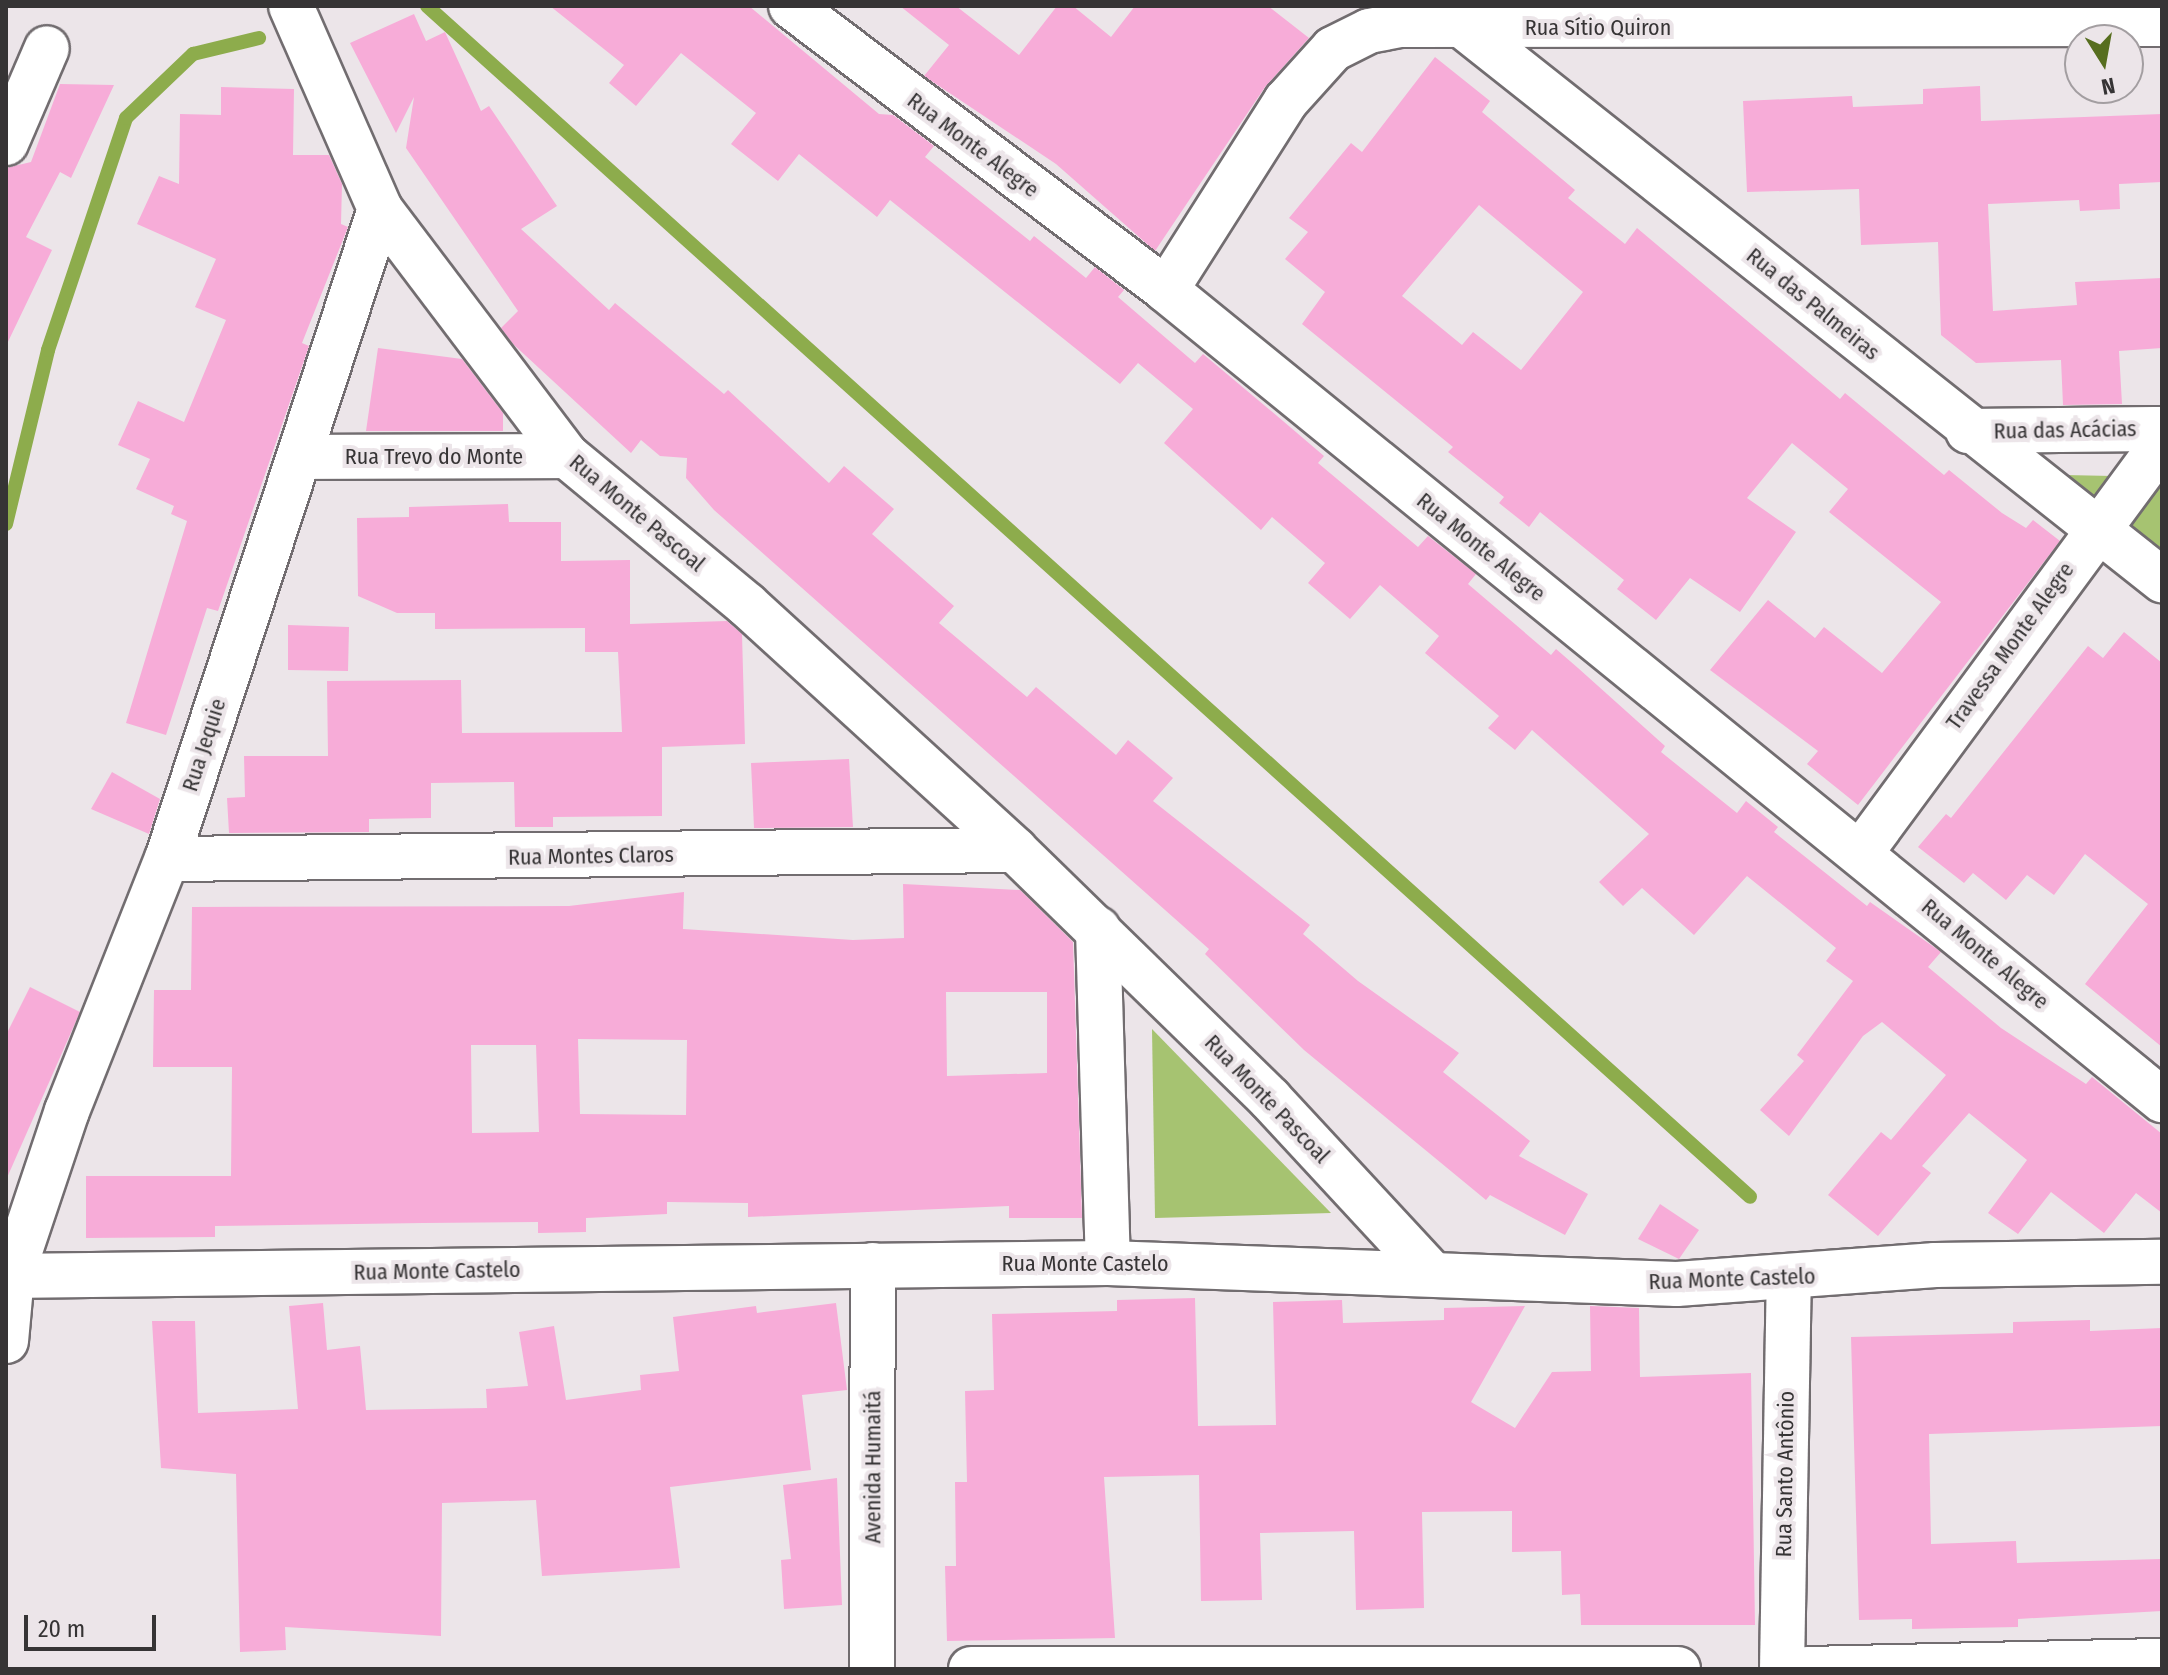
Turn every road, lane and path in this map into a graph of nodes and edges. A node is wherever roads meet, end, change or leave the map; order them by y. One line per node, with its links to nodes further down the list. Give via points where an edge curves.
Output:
1 (291, 6): 7 (street, Rua Monte Pascoal)
2 (791, 6): 8 (street, Rua Monte Alegre)
3 (2162, 24): 4 (street, Rua Sítio Quiron)
4 (1464, 27): 8 (street, Rua Sítio Quiron, via 1400,25 1333,49 1286,101); 10 (street, Rua das Palmeiras)
5 (47, 48): 6 (street)
6 (6, 143)
7 (380, 209): 12 (street, Rua Monte Pascoal); 13 (street, Rua Jequie)
8 (1166, 290): 17 (street, Rua Monte Alegre)
9 (2162, 429): 10 (street, Rua das Acácias)
10 (1968, 431): 14 (street, Rua das Palmeiras)
11 (2162, 444): 14 (street, Travessa Monte Alegre)
12 (567, 456): 13 (street, Rua Trevo do Monte); 16 (street, Rua Monte Pascoal, via 747,605)
13 (301, 457): 18 (street, Rua Jequie)
14 (2095, 527): 15 (street, Rua das Palmeiras); 17 (street, Travessa Monte Alegre)
15 (2162, 580)
16 (1015, 850): 18 (street, Rua Montes Claros); 19 (street, Rua Monte Pascoal)
17 (1862, 851): 20 (street, Rua Monte Alegre)
18 (167, 859): 25 (street, Rua Jequie, via 67,1111)
19 (1098, 929): 22 (street); 24 (street, Rua Monte Pascoal)
20 (2162, 1100)
21 (2162, 1262): 26 (street, Rua Monte Castelo, via 1935,1265)
22 (1108, 1263): 23 (street, Rua Monte Castelo); 24 (street, Rua Monte Castelo)
23 (873, 1265): 25 (street, Rua Monte Castelo); 29 (street, Avenida Humaitá)
24 (1432, 1274): 26 (street, Rua Monte Castelo, via 1677,1284)
25 (9, 1276): 27 (street, Rua Jequie)
26 (1789, 1280): 32 (street, Rua Santo Antônio)
27 (6, 1341)
28 (2162, 1661): 33 (street)
29 (872, 1669)
30 (971, 1669): 31 (street)
31 (1678, 1669)
32 (1782, 1669)
33 (1807, 1669)

